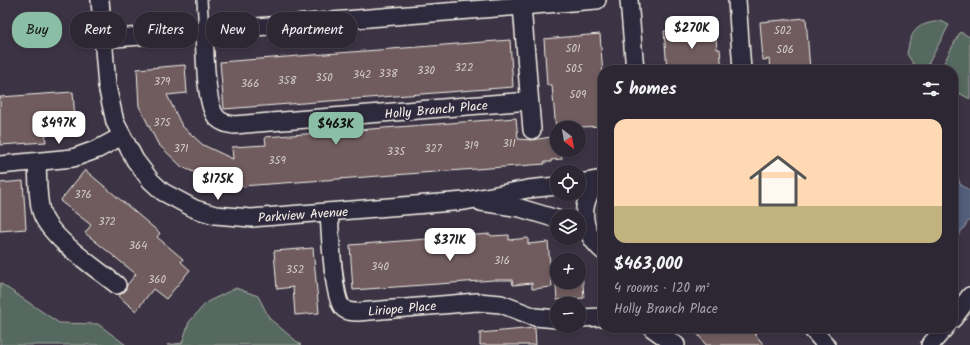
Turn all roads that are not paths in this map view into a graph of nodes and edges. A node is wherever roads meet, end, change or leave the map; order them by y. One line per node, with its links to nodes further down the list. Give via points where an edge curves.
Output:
1 (100, 0): 7 (street, Parkview Avenue)
2 (202, 0): 8 (lane)
3 (597, 0): 6 (street)
4 (629, 0): 11 (street)
5 (737, 0): 12 (street)
6 (522, 3): 8 (street); 13 (street)
7 (101, 12)
8 (204, 31): 9 (street); 13 (street, Holly Branch Place, via 209,102 218,119 234,125)
9 (126, 37)
10 (104, 48): 15 (street, Parkview Avenue, via 108,93 115,122)
11 (635, 65)
12 (742, 65)
13 (529, 101): 14 (street)
14 (532, 130)
15 (122, 136): 16 (street, via 73,158); 23 (street, Parkview Avenue, via 135,160 151,181 163,192 195,209 233,218)
16 (36, 162): 17 (street); 28 (street, via 41,211 48,226 60,239)
17 (0, 165)
18 (598, 180): 19 (street)
19 (586, 182)
20 (598, 184): 26 (street, via 588,198 585,210 589,234)
21 (550, 187): 22 (street, Parkview Avenue)
22 (465, 201): 23 (street, Parkview Avenue); 24 (street, Parkview Avenue, via 520,208)
23 (329, 212): 33 (street, Liriope Place, via 337,296 343,308 350,312 486,302 501,304 542,319)
24 (550, 217)
25 (586, 238): 27 (street)
26 (598, 247)
27 (598, 247)
28 (118, 285)
29 (970, 296): 30 (street)
30 (958, 312)
31 (598, 317): 32 (street)
32 (586, 318)
33 (550, 319)
34 (659, 333): 37 (street)
35 (815, 333): 38 (street)
36 (941, 333): 39 (street)
37 (676, 345)
38 (826, 345)
39 (930, 345)

